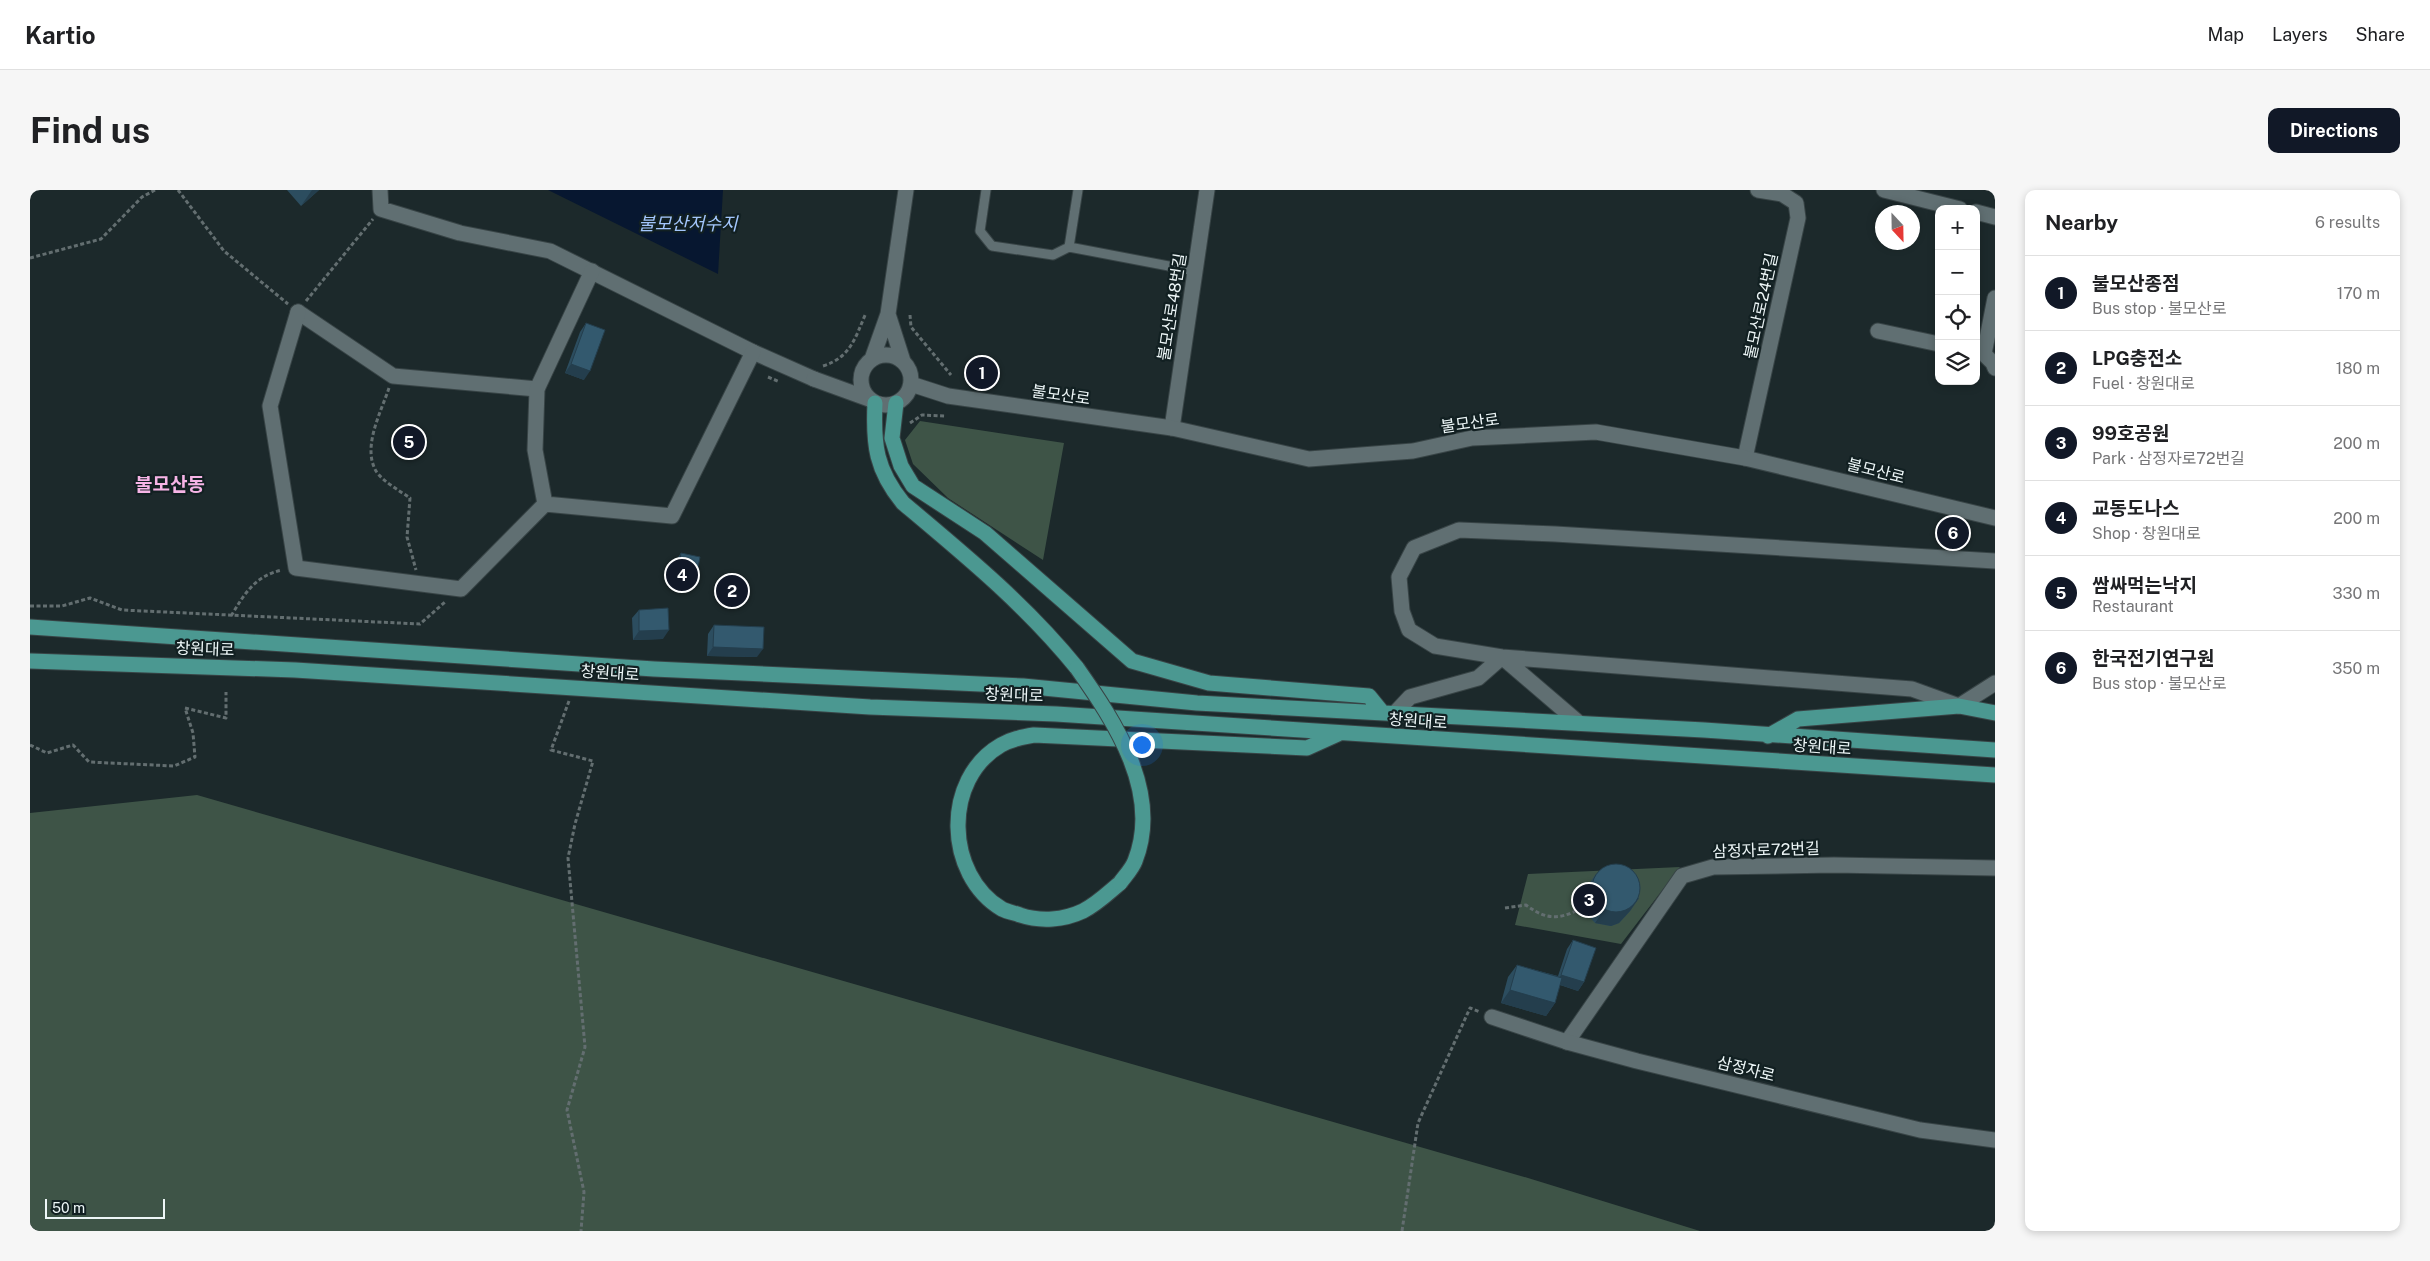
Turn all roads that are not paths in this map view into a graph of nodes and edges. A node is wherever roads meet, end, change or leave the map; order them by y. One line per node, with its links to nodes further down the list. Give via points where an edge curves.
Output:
1 (380, 190): 12 (street, via 381,209 460,233 550,251)
2 (906, 190): 15 (street)
3 (986, 190): 11 (lane, via 980,231 992,246 1053,255)
4 (1078, 190): 11 (lane)
5 (1207, 190): 13 (street, 불모산로48번길)
6 (1758, 190): 31 (street, 불모산로24번길, via 1782,194 1796,203 1798,218)
7 (1884, 190): 8 (street)
8 (1944, 205)
9 (1980, 213): 10 (street)
10 (1995, 216)
11 (1069, 247): 13 (lane)
12 (592, 271): 18 (street); 26 (street)
13 (1195, 271): 30 (street, 불모산로48번길)
14 (1995, 298): 19 (street)
15 (888, 314): 20 (street); 21 (street)
16 (1878, 331): 17 (street)
17 (1935, 343)
18 (754, 352): 23 (street); 32 (street, via 672,516)
19 (1980, 353): 22 (street)
20 (872, 359): 21 (street, via 887,355); 24 (street)
21 (903, 361): 25 (street)
22 (1995, 368)
23 (818, 372): 24 (street); 28 (street)
24 (860, 379): 28 (street, via 864,393)
25 (911, 384): 27 (street); 29 (street)
26 (536, 390): 32 (street, via 535,450); 32 (street, via 393,376 298,312 270,406 296,568 461,589)
27 (948, 396): 29 (street); 30 (street, 불모산로)
28 (872, 401): 29 (street, via 882,405); 43 (main road, bridge, via 878,463 889,486 903,503 1016,600 1046,630 1077,668 1117,730 1136,774 1144,808 1142,836 1134,863 1120,883 1083,911 1055,920 1030,919 1003,909 976,885 967,871 958,829 958,808 973,772 1000,746 1034,735 1307,748)
29 (899, 401): 40 (main road, via 892,438 901,466 913,486 985,533 1132,661 1209,683 1369,696)
30 (1172, 428): 31 (street, 불모산로, via 1309,459 1413,451 1472,438 1596,432)
31 (1745, 458): 33 (street, 불모산로)
32 (545, 504)
33 (1995, 518)
34 (1995, 561): 36 (street, via 1459,530 1414,548 1399,577 1402,612 1409,630 1435,646)
35 (30, 627): 40 (main road, 창원대로, via 654,669 1023,686 1197,703)
36 (1502, 657): 39 (street, via 1912,690); 40 (street, via 1478,678 1410,697); 42 (street)
37 (30, 661): 43 (main road, 창원대로, via 295,670)
38 (1995, 683): 39 (street)
39 (1960, 706): 41 (main road, 창원대로); 44 (main road, 창원대로, via 1798,719)
40 (1389, 712): 42 (main road, 창원대로)
41 (1995, 713)
42 (1579, 724): 44 (main road, 창원대로)
43 (1341, 733): 46 (main road, 창원대로)
44 (1768, 736): 45 (main road, 창원대로)
45 (1995, 750)
46 (1995, 775)
47 (1995, 868): 49 (street, 삼정자로72번길, via 1713,867 1682,876)
48 (1492, 1017): 49 (street, 삼정자로)
49 (1567, 1042): 50 (street, 삼정자로, via 1920,1130)
50 (1995, 1140)

